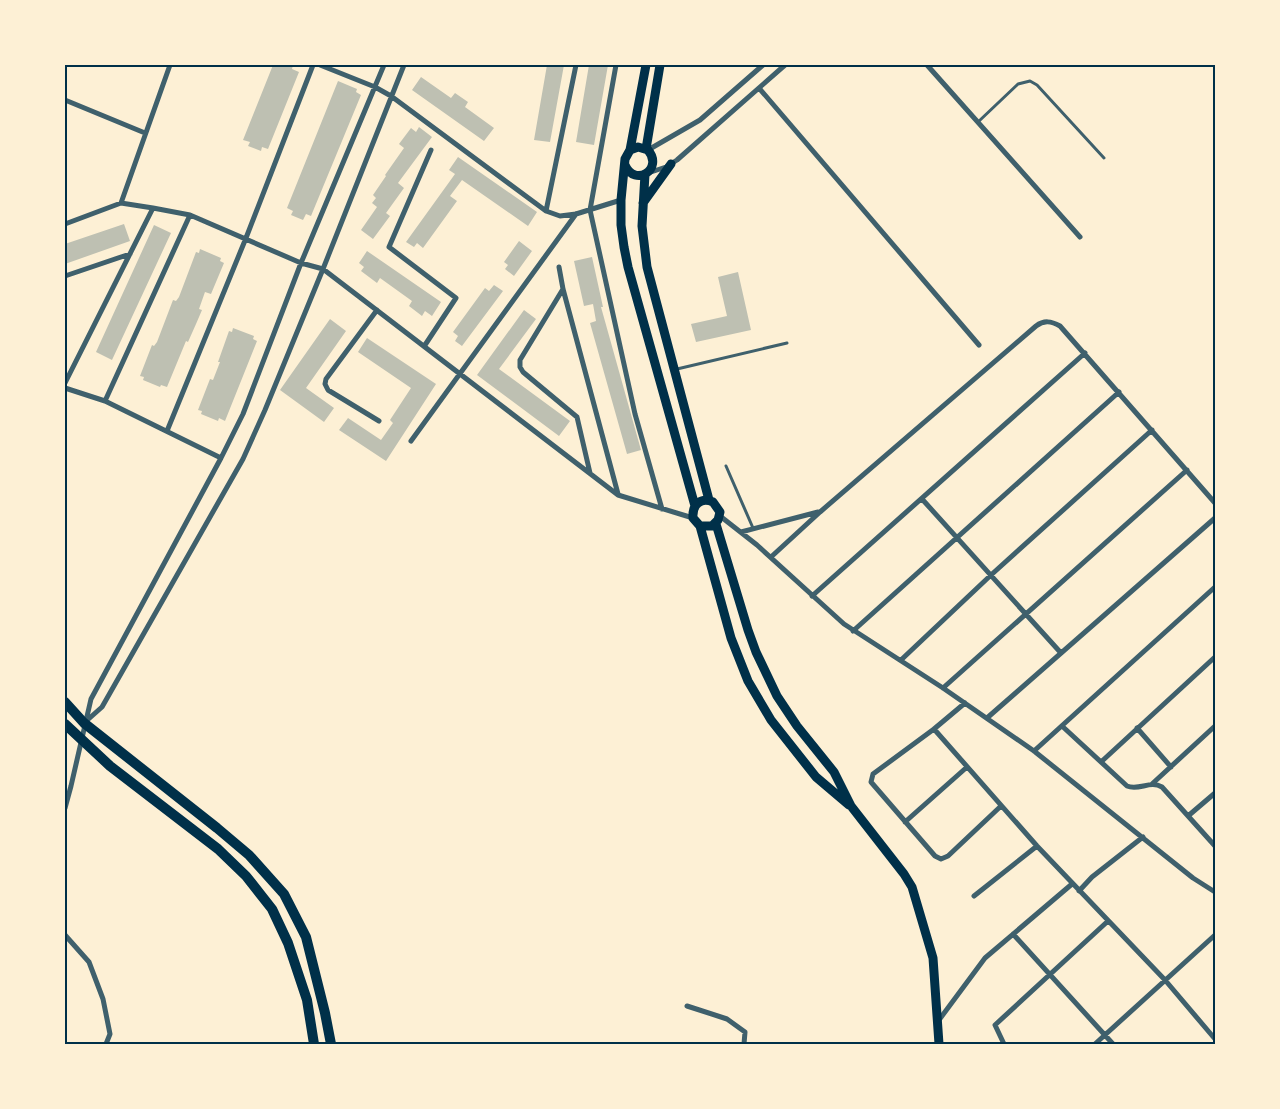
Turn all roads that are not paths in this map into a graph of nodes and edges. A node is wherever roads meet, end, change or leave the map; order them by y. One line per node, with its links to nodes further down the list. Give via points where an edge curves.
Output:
1 (170, 65): 18 (street)
2 (313, 65): 36 (street)
3 (320, 65): 13 (street)
4 (384, 65): 13 (street)
5 (404, 65): 15 (street)
6 (576, 65): 31 (street)
7 (616, 65): 30 (street)
8 (643, 65): 21 (main road)
9 (660, 65): 19 (main road)
10 (763, 65): 19 (street, via 700,120)
11 (785, 65): 14 (street)
12 (927, 65): 17 (street)
13 (375, 87): 15 (street); 38 (street)
14 (759, 88): 23 (street); 46 (street)
15 (391, 96): 31 (street); 40 (street)
16 (65, 100): 18 (street)
17 (978, 122): 22 (lane, via 1018,84 1030,81); 35 (street)
18 (145, 133): 27 (street)
19 (647, 149): 21 (main road, via 638,147); 25 (main road, via 653,162)
20 (431, 150): 45 (street, via 389,247 456,298)
21 (630, 150): 24 (main road)
22 (1104, 158)
23 (672, 164): 25 (street); 28 (main road)
24 (625, 165): 25 (main road, via 631,174); 26 (main road)
25 (646, 173): 28 (main road)
26 (621, 200): 30 (street); 66 (main road, via 621,224 628,266)
27 (121, 203): 29 (street); 34 (street)
28 (642, 206): 48 (main road, via 647,267)
29 (154, 208): 33 (street); 37 (street)
30 (590, 210): 32 (street); 67 (street, via 634,414)
31 (546, 211): 32 (street, via 560,216)
32 (576, 214): 49 (street)
33 (190, 215): 36 (street); 53 (street)
34 (65, 224)
35 (1080, 237)
36 (246, 238): 38 (street); 56 (street)
37 (130, 254): 41 (street); 50 (street)
38 (301, 262): 40 (street); 58 (street, via 243,414)
39 (559, 267): 42 (street)
40 (323, 270): 43 (street); 89 (street, via 243,459 102,707)
41 (65, 276)
42 (563, 288): 61 (street, via 520,360 520,367 577,418); 62 (street)
43 (377, 310): 45 (street); 54 (street, via 325,384 328,390)
44 (787, 343): 48 (lane)
45 (425, 345): 49 (street)
46 (980, 345)
47 (1085, 353): 52 (street); 63 (street); 68 (street, via 1060,326 1049,321 1040,323)
48 (674, 370): 64 (main road)
49 (459, 374): 57 (street); 61 (street)
50 (65, 383)
51 (65, 388): 53 (street)
52 (1119, 392): 55 (street); 75 (street)
53 (105, 401): 56 (street)
54 (379, 421)
55 (1152, 430): 60 (street); 77 (street)
56 (167, 431): 58 (street)
57 (411, 441)
58 (221, 458): 89 (street, via 91,699)
59 (726, 466): 73 (lane)
60 (1187, 470): 65 (street); 80 (street)
61 (590, 473): 62 (street)
62 (618, 495): 67 (street)
63 (922, 499): 75 (street); 79 (street)
64 (709, 500): 66 (main road); 71 (main road, via 719,508)
65 (1215, 503)
66 (695, 506): 69 (main road)
67 (662, 508): 69 (street)
68 (820, 512): 73 (street); 76 (street)
69 (693, 518): 72 (main road)
70 (1215, 518): 82 (street)
71 (718, 520): 72 (main road, via 708,527); 74 (street); 102 (main road, via 748,630 766,676 797,726 834,772)
72 (700, 526): 102 (main road, via 731,638 752,688 771,720 816,778)
73 (753, 528): 74 (street)
74 (741, 532): 76 (street)
75 (957, 538): 77 (street); 81 (street)
76 (771, 558): 79 (street)
77 (990, 575): 80 (street); 84 (street)
78 (1215, 587): 91 (street)
79 (812, 596): 81 (street)
80 (1025, 614): 82 (street); 85 (street)
81 (854, 631): 84 (street)
82 (1061, 653): 88 (street)
83 (1215, 657): 93 (street)
84 (901, 660): 85 (street)
85 (943, 688): 87 (street)
86 (65, 702): 89 (main road)
87 (964, 703): 88 (street); 94 (street)
88 (987, 718): 96 (street)
89 (84, 723): 95 (street); 126 (main road, via 217,828 249,856 284,894 306,937)
90 (65, 724): 95 (main road)
91 (1062, 726): 96 (street); 97 (street)
92 (1215, 726): 99 (street)
93 (1137, 728): 97 (street); 99 (street)
94 (934, 729): 98 (street); 106 (street, via 871,777 872,785)
95 (81, 740): 104 (street); 125 (main road, via 218,849 246,876 272,909 288,943 307,1000)
96 (1034, 751): 107 (street)
97 (1101, 762): 100 (street, via 1130,788)
98 (967, 767): 103 (street); 106 (street)
99 (1171, 767): 100 (street)
100 (1152, 784): 105 (street, via 1166,790)
101 (1215, 793): 105 (street)
102 (851, 806): 121 (main road, via 912,887 933,958)
103 (1001, 806): 106 (street, via 941,859); 108 (street)
104 (65, 808)
105 (1188, 816): 109 (street)
106 (905, 822)
107 (1143, 837): 111 (street); 112 (street)
108 (1036, 846): 110 (street); 113 (street)
109 (1215, 846)
110 (1072, 884): 111 (street); 115 (street)
111 (1079, 890): 114 (street)
112 (1215, 892)
113 (974, 896)
114 (1108, 921): 118 (street); 119 (street)
115 (1013, 934): 118 (street); 121 (street, via 985,958)
116 (65, 935): 124 (street, via 90,962 103,998 110,1034)
117 (1215, 935): 119 (street)
118 (1049, 975): 122 (street); 129 (street, via 995,1025)
119 (1165, 980): 122 (street); 123 (street)
120 (687, 1006): 127 (street, via 728,1019 745,1032)
121 (937, 1022): 128 (main road)
122 (1105, 1035): 130 (street); 131 (street)
123 (1215, 1039)
124 (106, 1044)
125 (314, 1044)
126 (331, 1044)
127 (744, 1044)
128 (939, 1044)
129 (1004, 1044)
130 (1095, 1044)
131 (1113, 1044)

